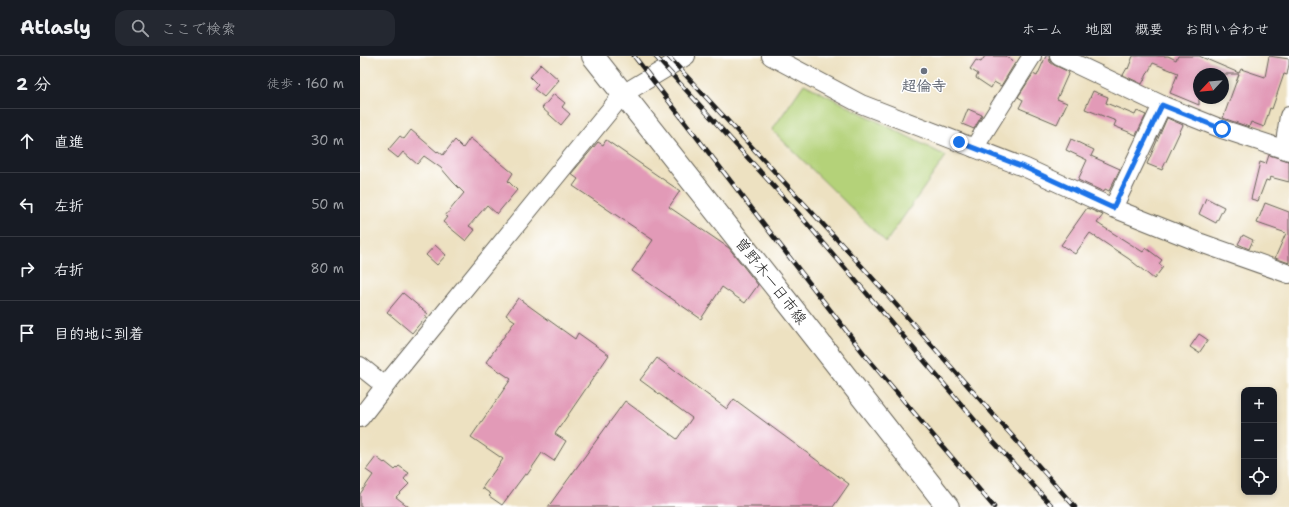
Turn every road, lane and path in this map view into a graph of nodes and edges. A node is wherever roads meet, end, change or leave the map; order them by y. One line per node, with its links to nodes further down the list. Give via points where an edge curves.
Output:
1 (593, 56): 6 (main road, 曽野木一日市線)
2 (686, 56): 6 (street)
3 (771, 56): 9 (street, via 861,104)
4 (1032, 56): 9 (street)
5 (1059, 56): 7 (street)
6 (622, 94): 14 (street); 16 (main road, 曽野木一日市線)
7 (1162, 105): 10 (street, via 1222,129); 11 (street)
8 (1289, 116): 10 (street)
9 (974, 148): 11 (street, via 1026,168)
10 (1287, 150)
11 (1113, 208): 12 (street)
12 (1289, 274)
13 (360, 366): 14 (street)
14 (385, 386): 15 (street)
15 (360, 418)
16 (948, 507)

